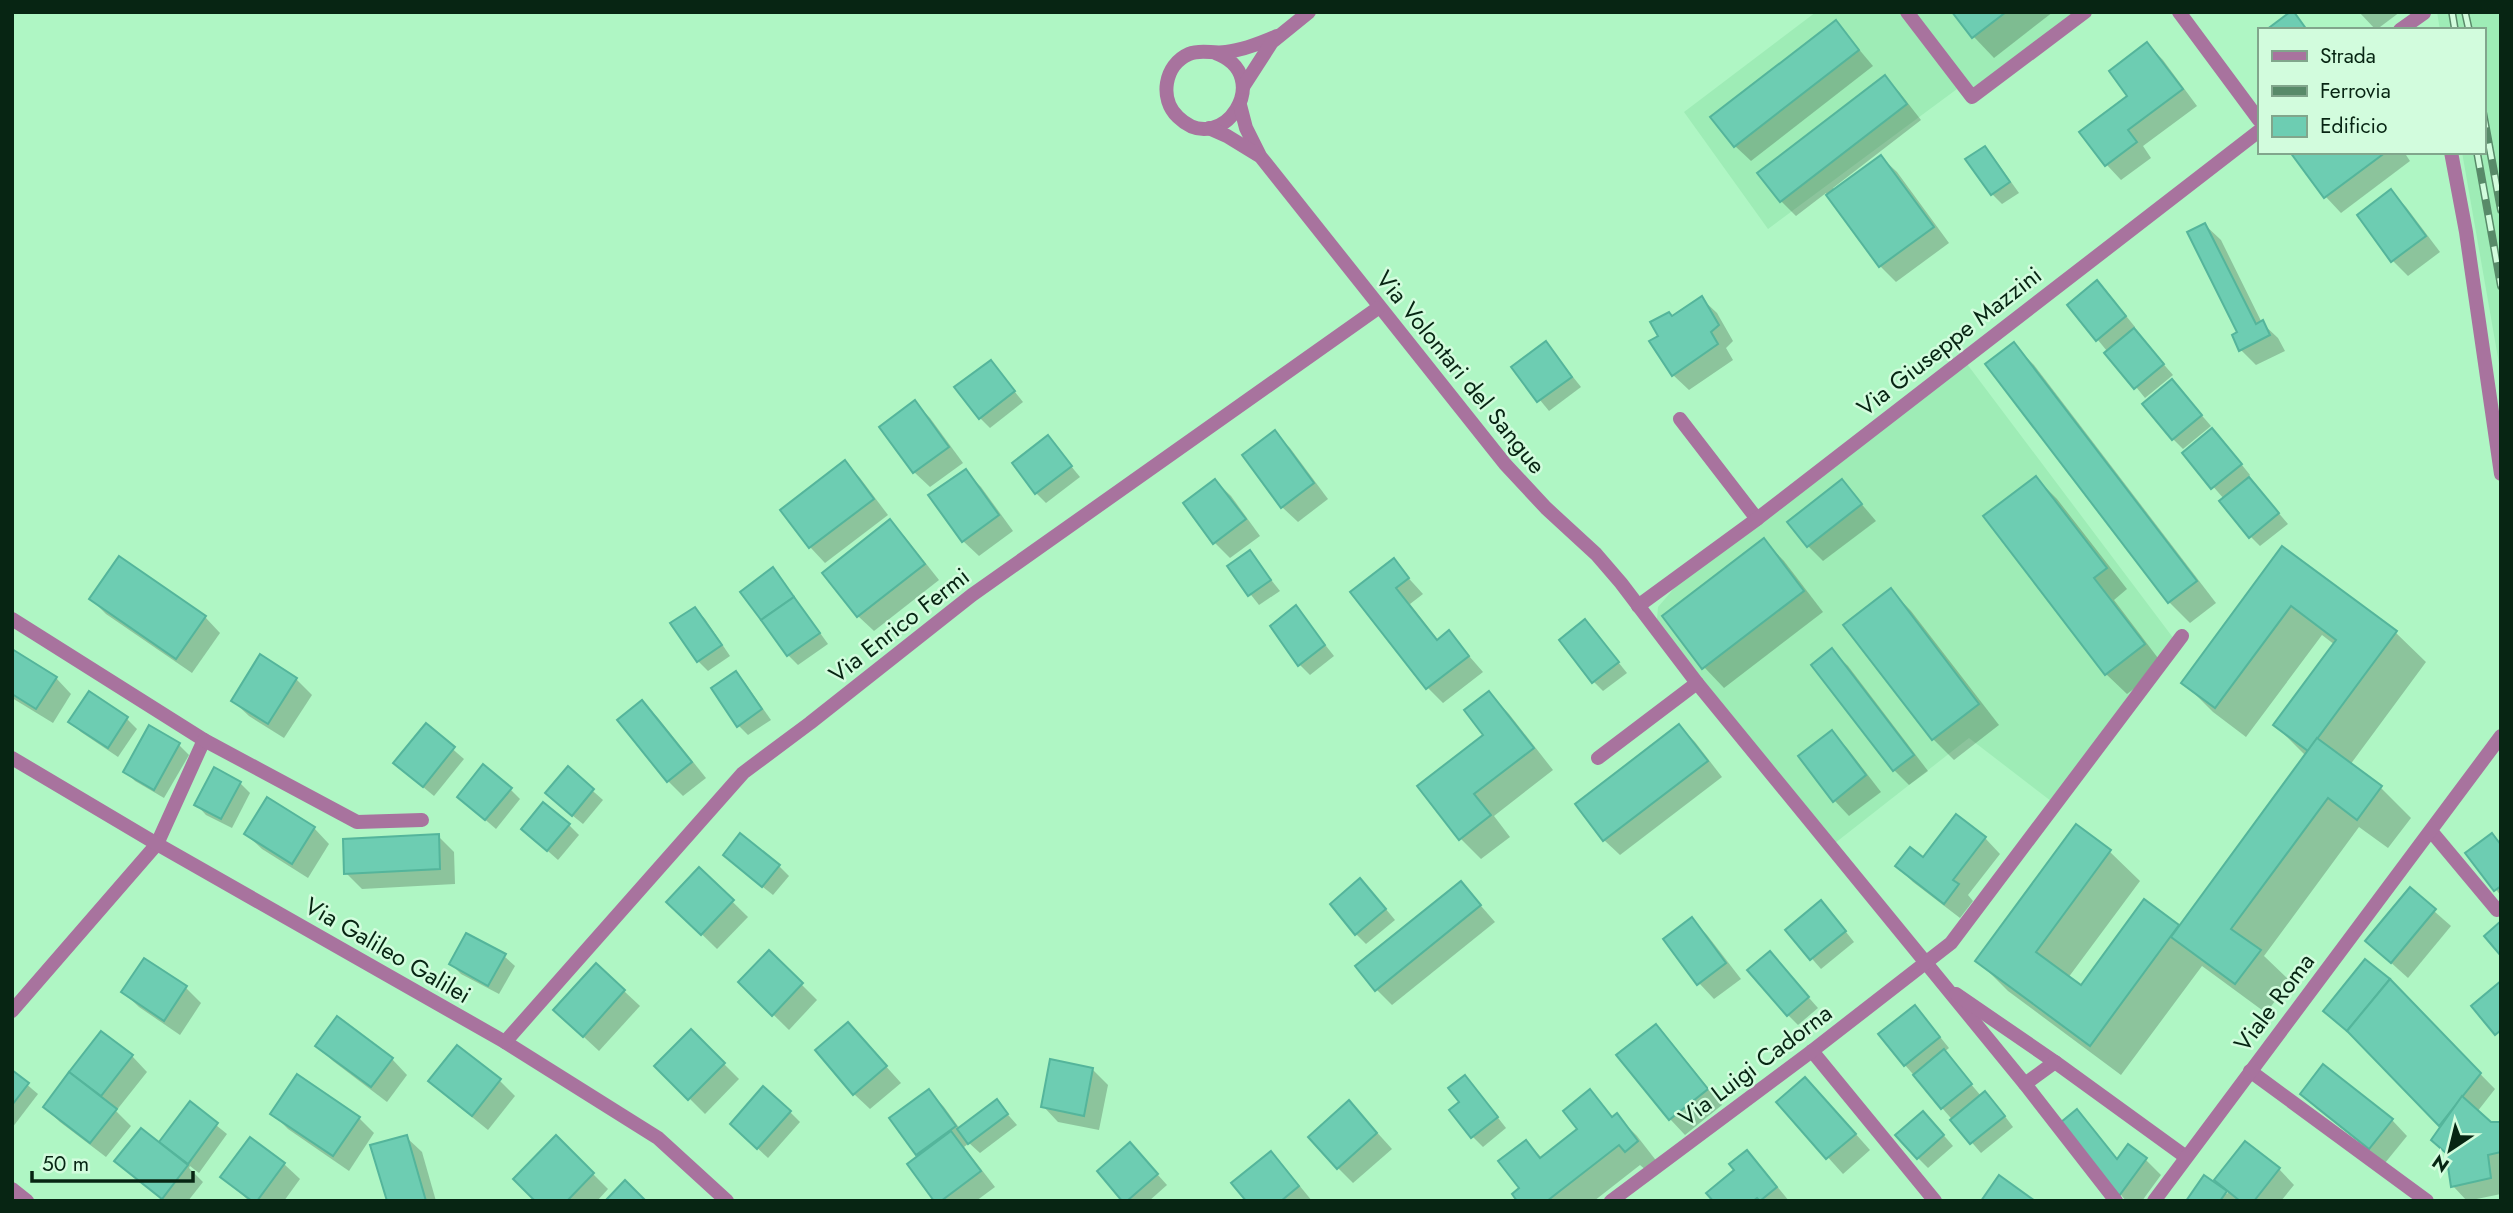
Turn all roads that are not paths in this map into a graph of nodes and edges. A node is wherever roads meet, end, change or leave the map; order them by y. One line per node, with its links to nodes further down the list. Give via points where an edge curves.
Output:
1 (1309, 12): 7 (street, Via Volontari del Sangue)
2 (1907, 12): 3 (street, via 1972,97)
3 (2085, 12)
4 (2179, 12): 11 (street)
5 (2424, 13): 6 (street)
6 (2403, 28)
7 (1277, 36): 8 (street, Via Volontari del Sangue); 9 (street, Via Volontari del Sangue)
8 (1215, 53): 9 (street, via 1233,64); 12 (street, Via Volontari del Sangue, via 1196,52 1181,59 1170,72 1166,88 1175,115 1188,125)
9 (1243, 87): 10 (street, Via Volontari del Sangue)
10 (1240, 105): 12 (street, via 1226,121); 15 (street, Via Volontari del Sangue)
11 (2258, 119)
12 (1209, 128): 15 (street, Via Volontari del Sangue)
13 (2258, 132): 19 (street, Via Giuseppe Mazzini)
14 (2451, 154): 18 (street)
15 (1259, 156): 16 (street, Via Volontari del Sangue)
16 (1378, 307): 20 (street, Via Volontari del Sangue, via 1505,464 1596,554); 35 (street, Via Enrico Fermi, via 972,595 743,773)
17 (1680, 419): 19 (street)
18 (2501, 474)
19 (1756, 519): 20 (street, Via Giuseppe Mazzini)
20 (1638, 606): 23 (street)
21 (12, 619): 25 (street)
22 (2182, 636): 32 (street, via 1951,943)
23 (1697, 683): 27 (street); 32 (street)
24 (2501, 736): 29 (street, Viale Roma)
25 (204, 740): 28 (street, via 357,822); 30 (street)
26 (12, 758): 30 (street, Via Galileo Galilei)
27 (1598, 758)
28 (422, 820)
29 (2431, 831): 31 (street); 38 (street, Viale Roma)
30 (157, 844): 34 (street); 35 (street, Via Galileo Galilei)
31 (2497, 910)
32 (1925, 965): 33 (street); 36 (street, Via Luigi Cadorna)
33 (1941, 984): 37 (street); 39 (street)
34 (12, 1011)
35 (505, 1042): 43 (street, Via Galileo Galilei, via 658,1138)
36 (1812, 1051): 44 (street, Via Luigi Cadorna); 45 (street)
37 (2055, 1062): 39 (street); 40 (street)
38 (2250, 1071): 40 (street, Viale Roma); 48 (street)
39 (2025, 1084): 46 (street)
40 (2186, 1157): 47 (street, Viale Roma)
41 (12, 1189): 42 (street)
42 (27, 1201)
43 (727, 1201)
44 (1611, 1201)
45 (1935, 1201)
46 (2116, 1201)
47 (2154, 1201)
48 (2427, 1201)

